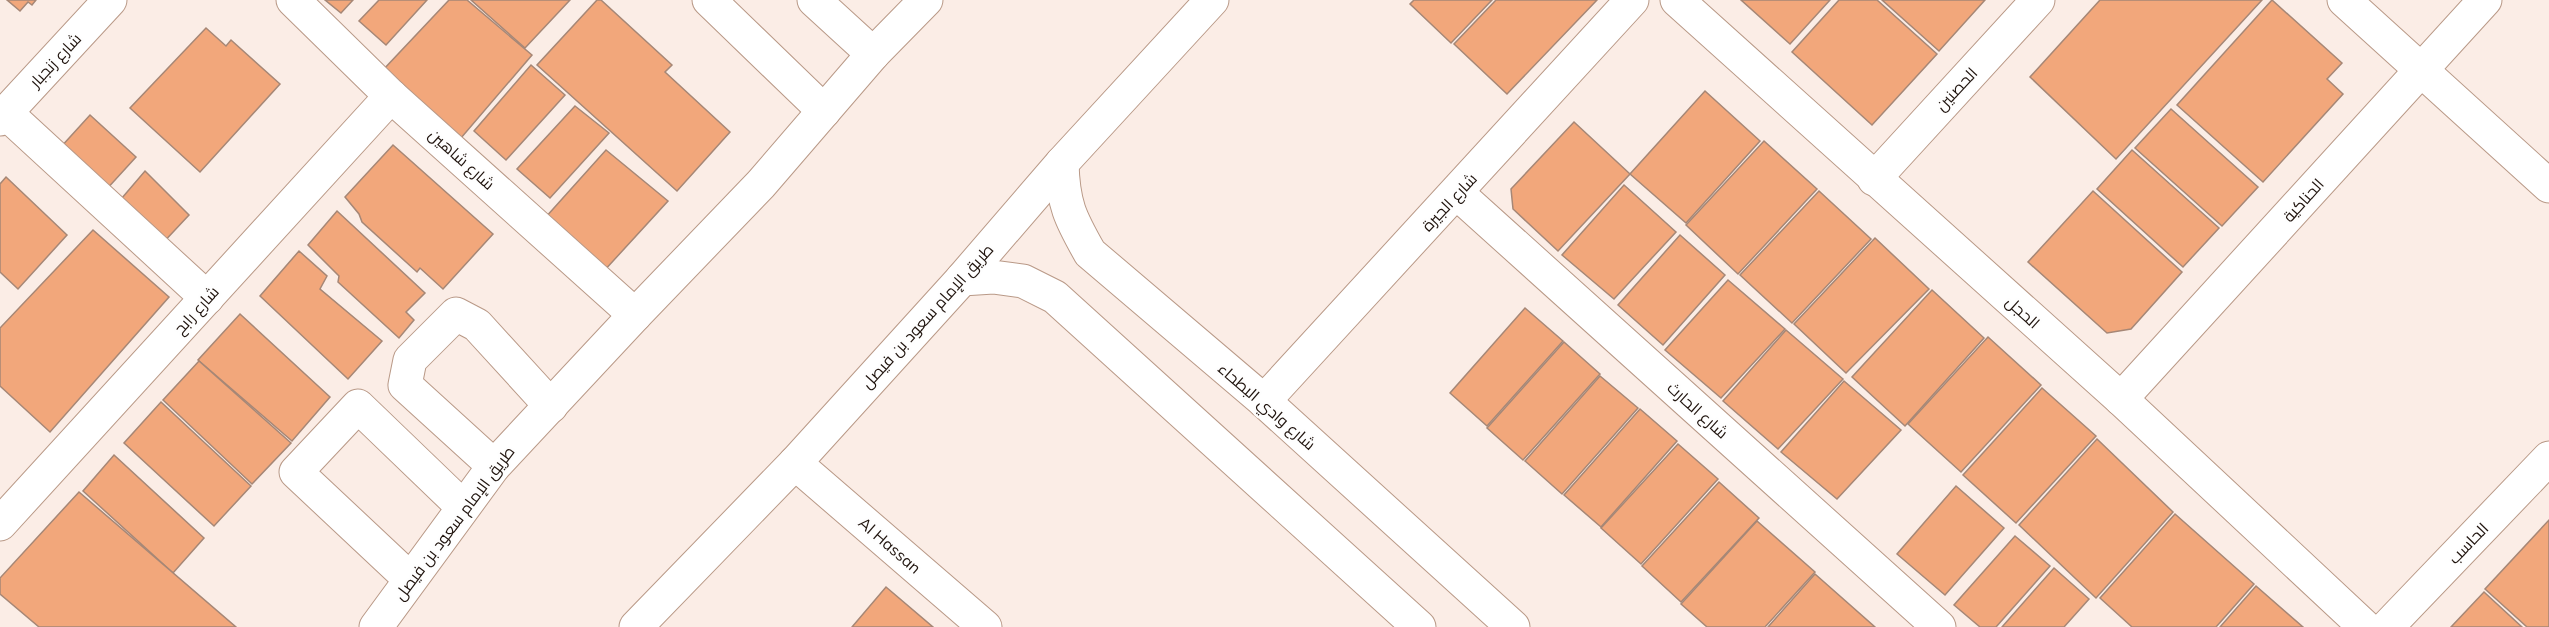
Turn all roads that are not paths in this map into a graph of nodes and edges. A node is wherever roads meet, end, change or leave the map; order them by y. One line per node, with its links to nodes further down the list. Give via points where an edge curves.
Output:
1 (110, 0): 16 (street, شارع زنجبار)
2 (293, 0): 14 (street, شارع شاهين)
3 (709, 0): 15 (street)
4 (814, 0): 12 (street)
5 (926, 0): 12 (street, طريق الإمام سعود بن فيصل)
6 (1212, 0): 17 (street, طريق الإمام سعود بن فيصل)
7 (1632, 0): 20 (street, شارع الجيرة)
8 (1677, 0): 18 (street, الحجل)
9 (2038, 0): 18 (street, الحصنين)
10 (2344, 0): 13 (street)
11 (2485, 0): 13 (street, الحناكية)
12 (873, 54): 15 (street, طريق الإمام سعود بن فيصل)
13 (2422, 69): 19 (street); 24 (street, الحناكية)
14 (391, 96): 22 (street, شارع رابح); 23 (street, شارع شاهين)
15 (824, 111): 23 (street, طريق الإمام سعود بن فيصل, via 761,184)
16 (3, 116): 22 (street)
17 (1062, 163): 21 (street, طريق الإمام سعود بن فيصل); 25 (street, شارع وادي البطحاء, via 1062,192 1071,221 1090,254)
18 (1874, 179): 24 (street, الحجل)
19 (2549, 186)
20 (1457, 193): 25 (street, شارع الجيرة); 38 (street, شارع الحارث)
21 (962, 279): 28 (street, طريق الإمام سعود بن فيصل); 36 (street, via 993,277 1023,281 1055,297)
22 (207, 298): 31 (street, شارع رابح)
23 (635, 315): 26 (street, طريق الإمام سعود بن فيصل)
24 (2121, 399): 39 (street, الحجل)
25 (1264, 401): 37 (street, شارع وادي البطحاء)
26 (551, 406): 29 (street, طريق الإمام سعود بن فيصل); 29 (street, via 477,325 456,314 410,360 405,385)
27 (2549, 459): 40 (street, الحاسب)
28 (795, 463): 34 (street, طريق الإمام سعود بن فيصل); 35 (street, Al Hassan)
29 (494, 466): 30 (street, طريق الإمام سعود بن فيصل)
30 (463, 507): 32 (street, طريق الإمام سعود بن فيصل); 32 (street, via 358,406 296,472)
31 (0, 524)
32 (410, 579): 33 (street, طريق الإمام سعود بن فيصل)
33 (376, 627)
34 (636, 627)
35 (984, 627)
36 (1419, 627)
37 (1513, 627)
38 (1939, 627)
39 (2365, 627)
40 (2387, 627)

